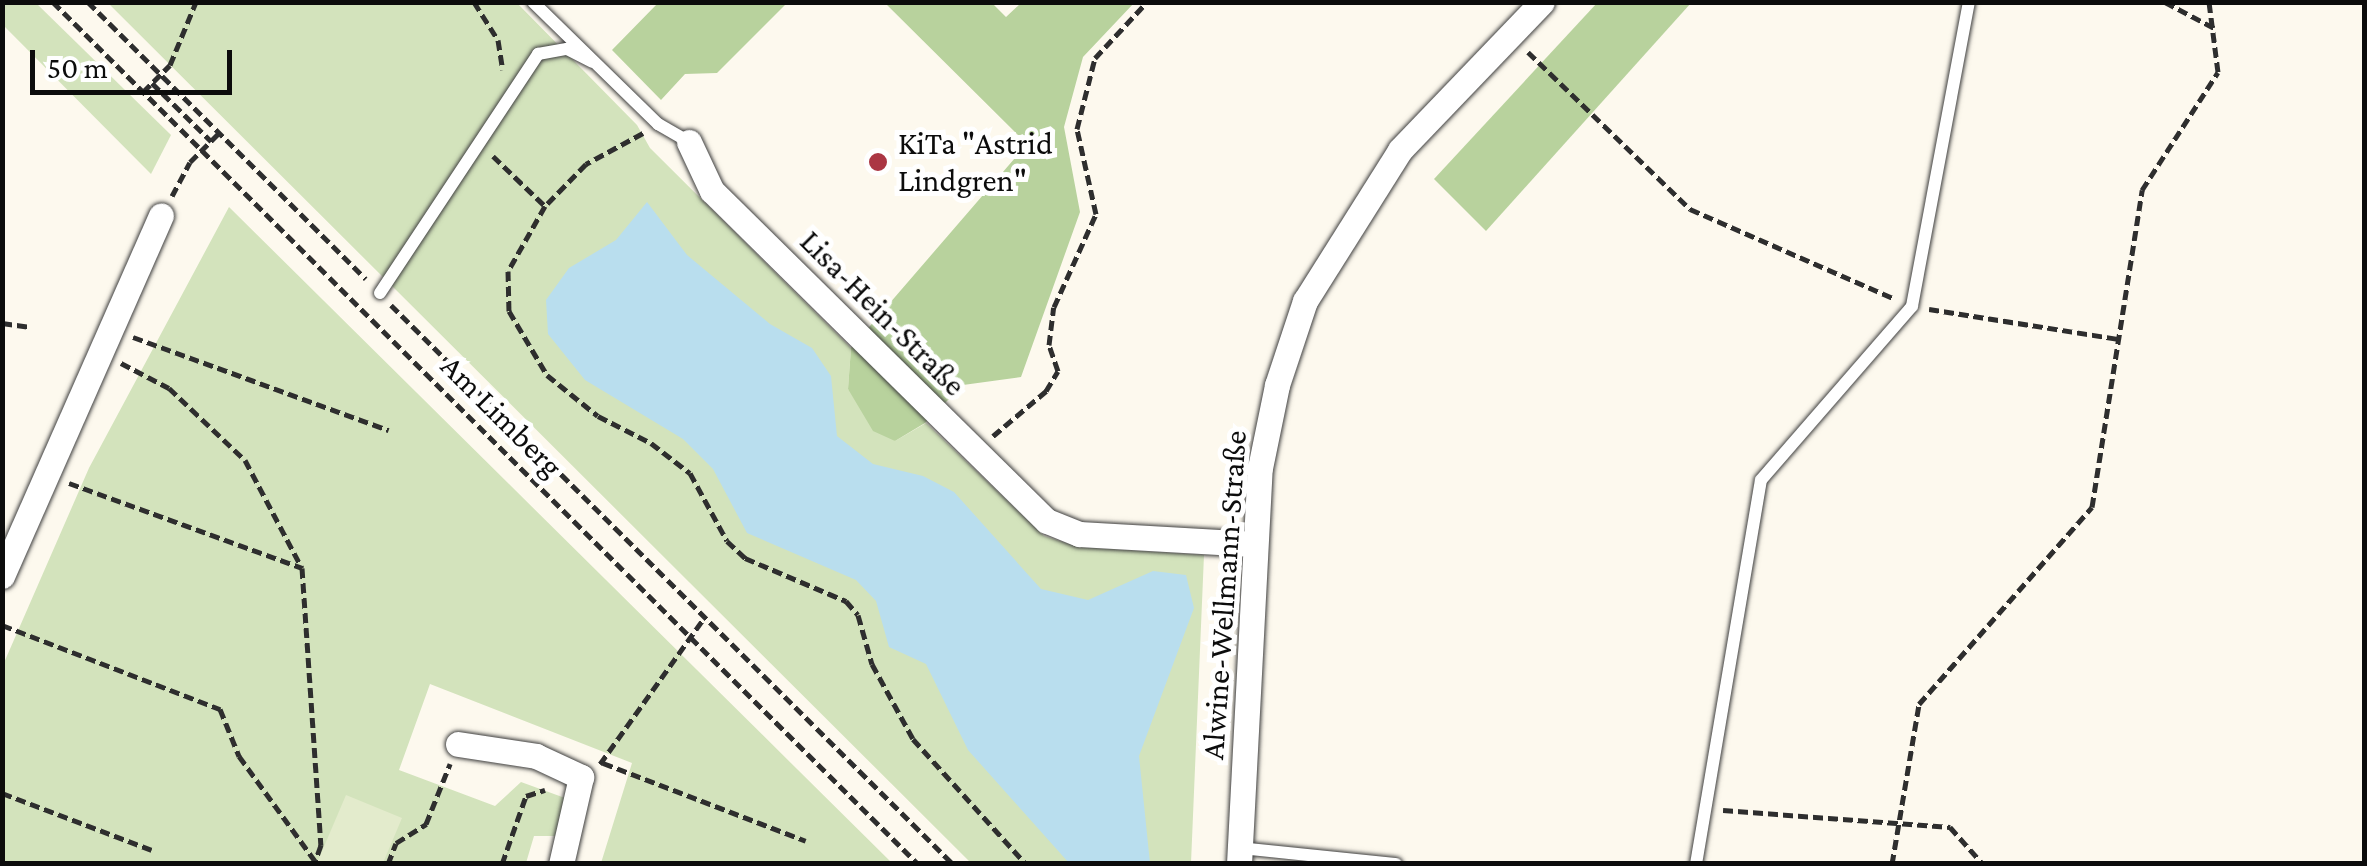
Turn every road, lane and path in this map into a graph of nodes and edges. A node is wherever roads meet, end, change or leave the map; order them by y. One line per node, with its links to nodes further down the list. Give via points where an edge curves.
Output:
1 (52, 2): 16 (path, Am Limberg)
2 (88, 2): 14 (path, Am Limberg)
3 (196, 2): 14 (path)
4 (474, 2): 17 (path, via 498,40)
5 (533, 2): 13 (lane, Lisa-Hein-Straße)
6 (1147, 2): 33 (path, via 1095,58 1077,130 1096,214 1054,308 1050,346 1058,371 1046,391)
7 (1542, 2): 12 (street, Alwine-Wellmann-Straße)
8 (1968, 2): 27 (lane)
9 (2165, 2): 11 (path)
10 (2208, 2): 11 (path)
11 (2216, 29): 30 (path, via 2218,72 2142,190)
12 (1512, 36): 27 (path, via 1690,209); 35 (street, Alwine-Wellmann-Straße, via 1400,150 1306,301 1277,384)
13 (592, 62): 17 (lane, via 567,49 538,54); 18 (lane, Lisa-Hein-Straße)
14 (161, 74): 15 (path); 19 (path, Am Limberg)
15 (152, 84): 16 (path); 20 (path)
16 (144, 92): 23 (path, Am Limberg)
17 (508, 97): 21 (lane)
18 (658, 124): 22 (lane, Lisa-Hein-Straße); 24 (path, via 586,164)
19 (220, 132): 20 (path); 26 (path, Am Limberg)
20 (210, 141): 23 (path)
21 (479, 142): 24 (path); 26 (lane)
22 (689, 142): 33 (street, Lisa-Hein-Straße, via 712,191)
23 (202, 149): 25 (path); 40 (path, Am Limberg)
24 (545, 206): 56 (path, via 508,271 509,311 548,375 598,416 652,442 690,473 728,541 746,558 846,602 858,615 872,664 912,740)
25 (161, 216): 31 (street)
26 (380, 293): 38 (path, Am Limberg)
27 (1912, 306): 30 (path); 45 (lane, via 1761,480)
28 (2, 323): 29 (path)
29 (29, 327)
30 (2118, 339): 46 (path, via 2092,507 1919,704)
31 (106, 341): 32 (path); 34 (street); 36 (path, via 246,460)
32 (389, 430)
33 (976, 451): 35 (street, Lisa-Hein-Straße, via 1047,521 1078,534)
34 (47, 475): 36 (path); 37 (street)
35 (1254, 544): 49 (street, Alwine-Wellmann-Straße)
36 (302, 568): 50 (path, via 321,845)
37 (2, 576)
38 (705, 617): 40 (path); 55 (path, Am Limberg)
39 (2, 625): 50 (path, via 220,709 239,756)
40 (688, 634): 42 (path); 54 (path, Am Limberg)
41 (458, 744): 43 (street, via 536,756); 51 (path, via 426,824 396,843)
42 (603, 763): 43 (path); 47 (path)
43 (580, 777): 52 (path, via 526,796); 53 (street)
44 (2, 793): 48 (path)
45 (1704, 808): 46 (path); 58 (lane)
46 (1899, 819): 59 (path); 60 (path, via 1950,828)
47 (806, 841)
48 (152, 850)
49 (1239, 856): 57 (lane)
50 (314, 862)
51 (388, 864)
52 (502, 864)
53 (561, 864)
54 (918, 864)
55 (952, 864)
56 (1026, 864)
57 (1396, 864)
58 (1696, 864)
59 (1892, 864)
60 (1983, 864)

